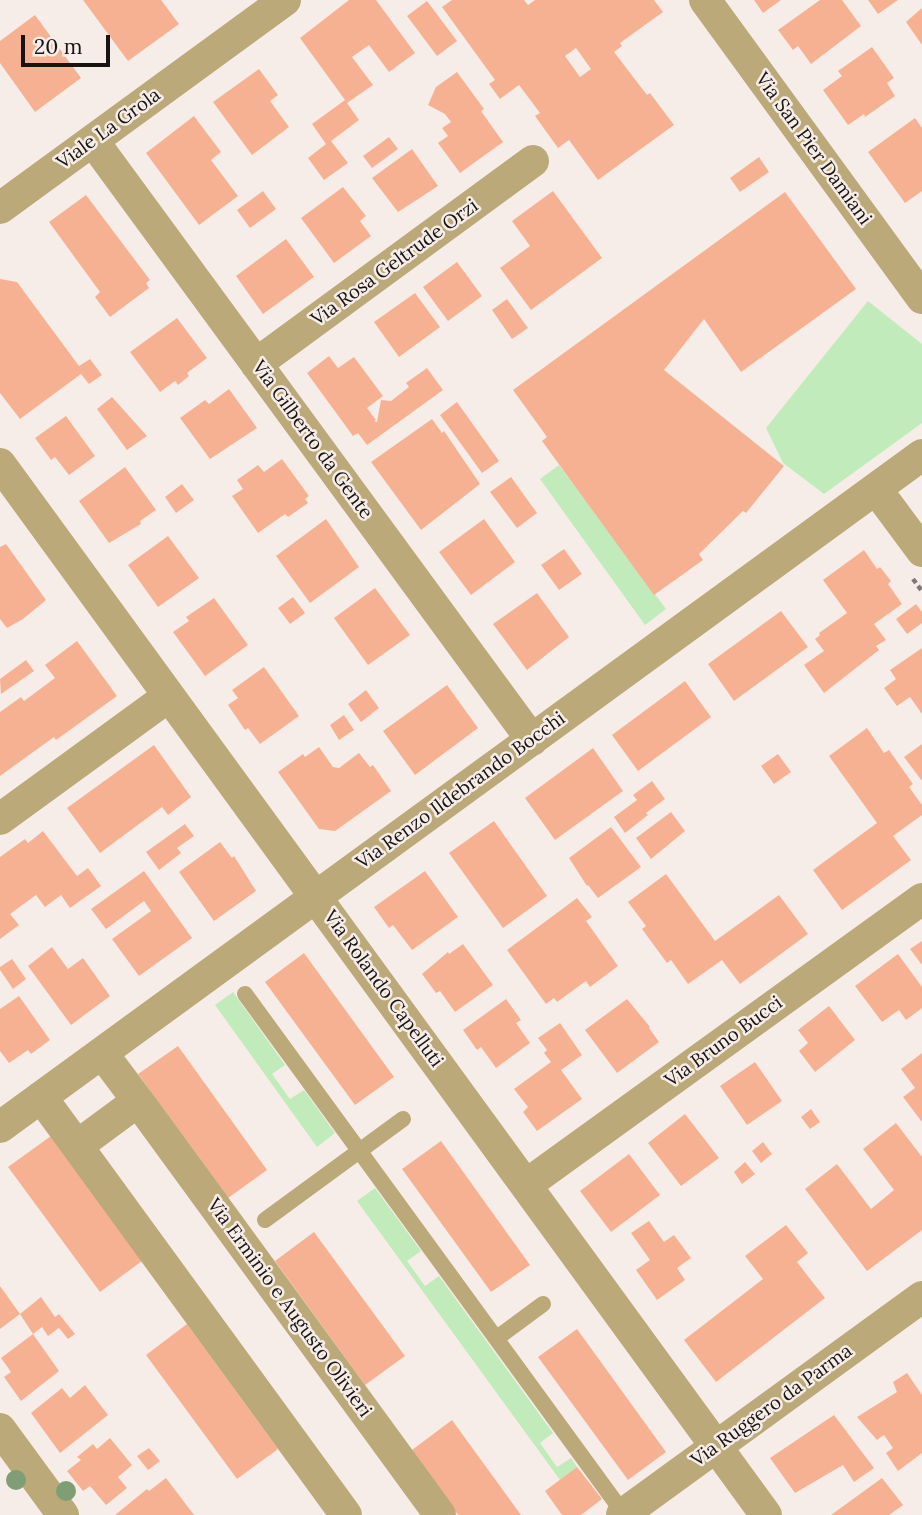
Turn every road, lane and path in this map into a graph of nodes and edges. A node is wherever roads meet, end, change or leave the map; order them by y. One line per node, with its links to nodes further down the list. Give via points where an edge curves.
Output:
1 (285, 0): 3 (street, Viale La Grola)
2 (705, 0): 6 (street, Via San Pier Damiani)
3 (93, 141): 5 (street, Viale La Grola); 7 (street, Via Gilberto da Gente)
4 (533, 161): 7 (street, Via Rosa Geltrude Orzi)
5 (0, 208)
6 (922, 298)
7 (256, 364): 13 (street, Via Gilberto da Gente)
8 (922, 455): 10 (street, Via Renzo Ildebrando Bocchi)
9 (0, 464): 12 (street, Via Rolando Capelluti)
10 (876, 489): 11 (street); 13 (street, Via Renzo Ildebrando Bocchi)
11 (922, 551)
12 (169, 696): 14 (street); 15 (street, Via Rolando Capelluti)
13 (532, 740): 15 (street, Via Renzo Ildebrando Bocchi)
14 (0, 819)
15 (316, 897): 18 (street, Via Renzo Ildebrando Bocchi); 25 (street, Via Rolando Capelluti)
16 (922, 899): 25 (street, Via Bruno Bucci)
17 (245, 994): 24 (lane)
18 (103, 1052): 19 (street, Via Renzo Ildebrando Bocchi); 20 (street, Via Erminio e Augusto Olivieri)
19 (41, 1097): 22 (street, Via Renzo Ildebrando Bocchi); 23 (street)
20 (138, 1101): 23 (street); 35 (street, Via Erminio e Augusto Olivieri)
21 (403, 1119): 24 (lane)
22 (0, 1127)
23 (77, 1146): 34 (street)
24 (360, 1151): 26 (lane); 29 (lane)
25 (526, 1185): 31 (street, Via Rolando Capelluti)
26 (265, 1220)
27 (922, 1297): 31 (street, Via Ruggero da Parma)
28 (543, 1304): 29 (lane)
29 (497, 1338): 32 (lane)
30 (0, 1429): 33 (street)
31 (716, 1447): 32 (street, Via Ruggero da Parma); 36 (street, Via Rolando Capelluti)
32 (623, 1514)
33 (63, 1515)
34 (346, 1515)
35 (440, 1515)
36 (766, 1515)

